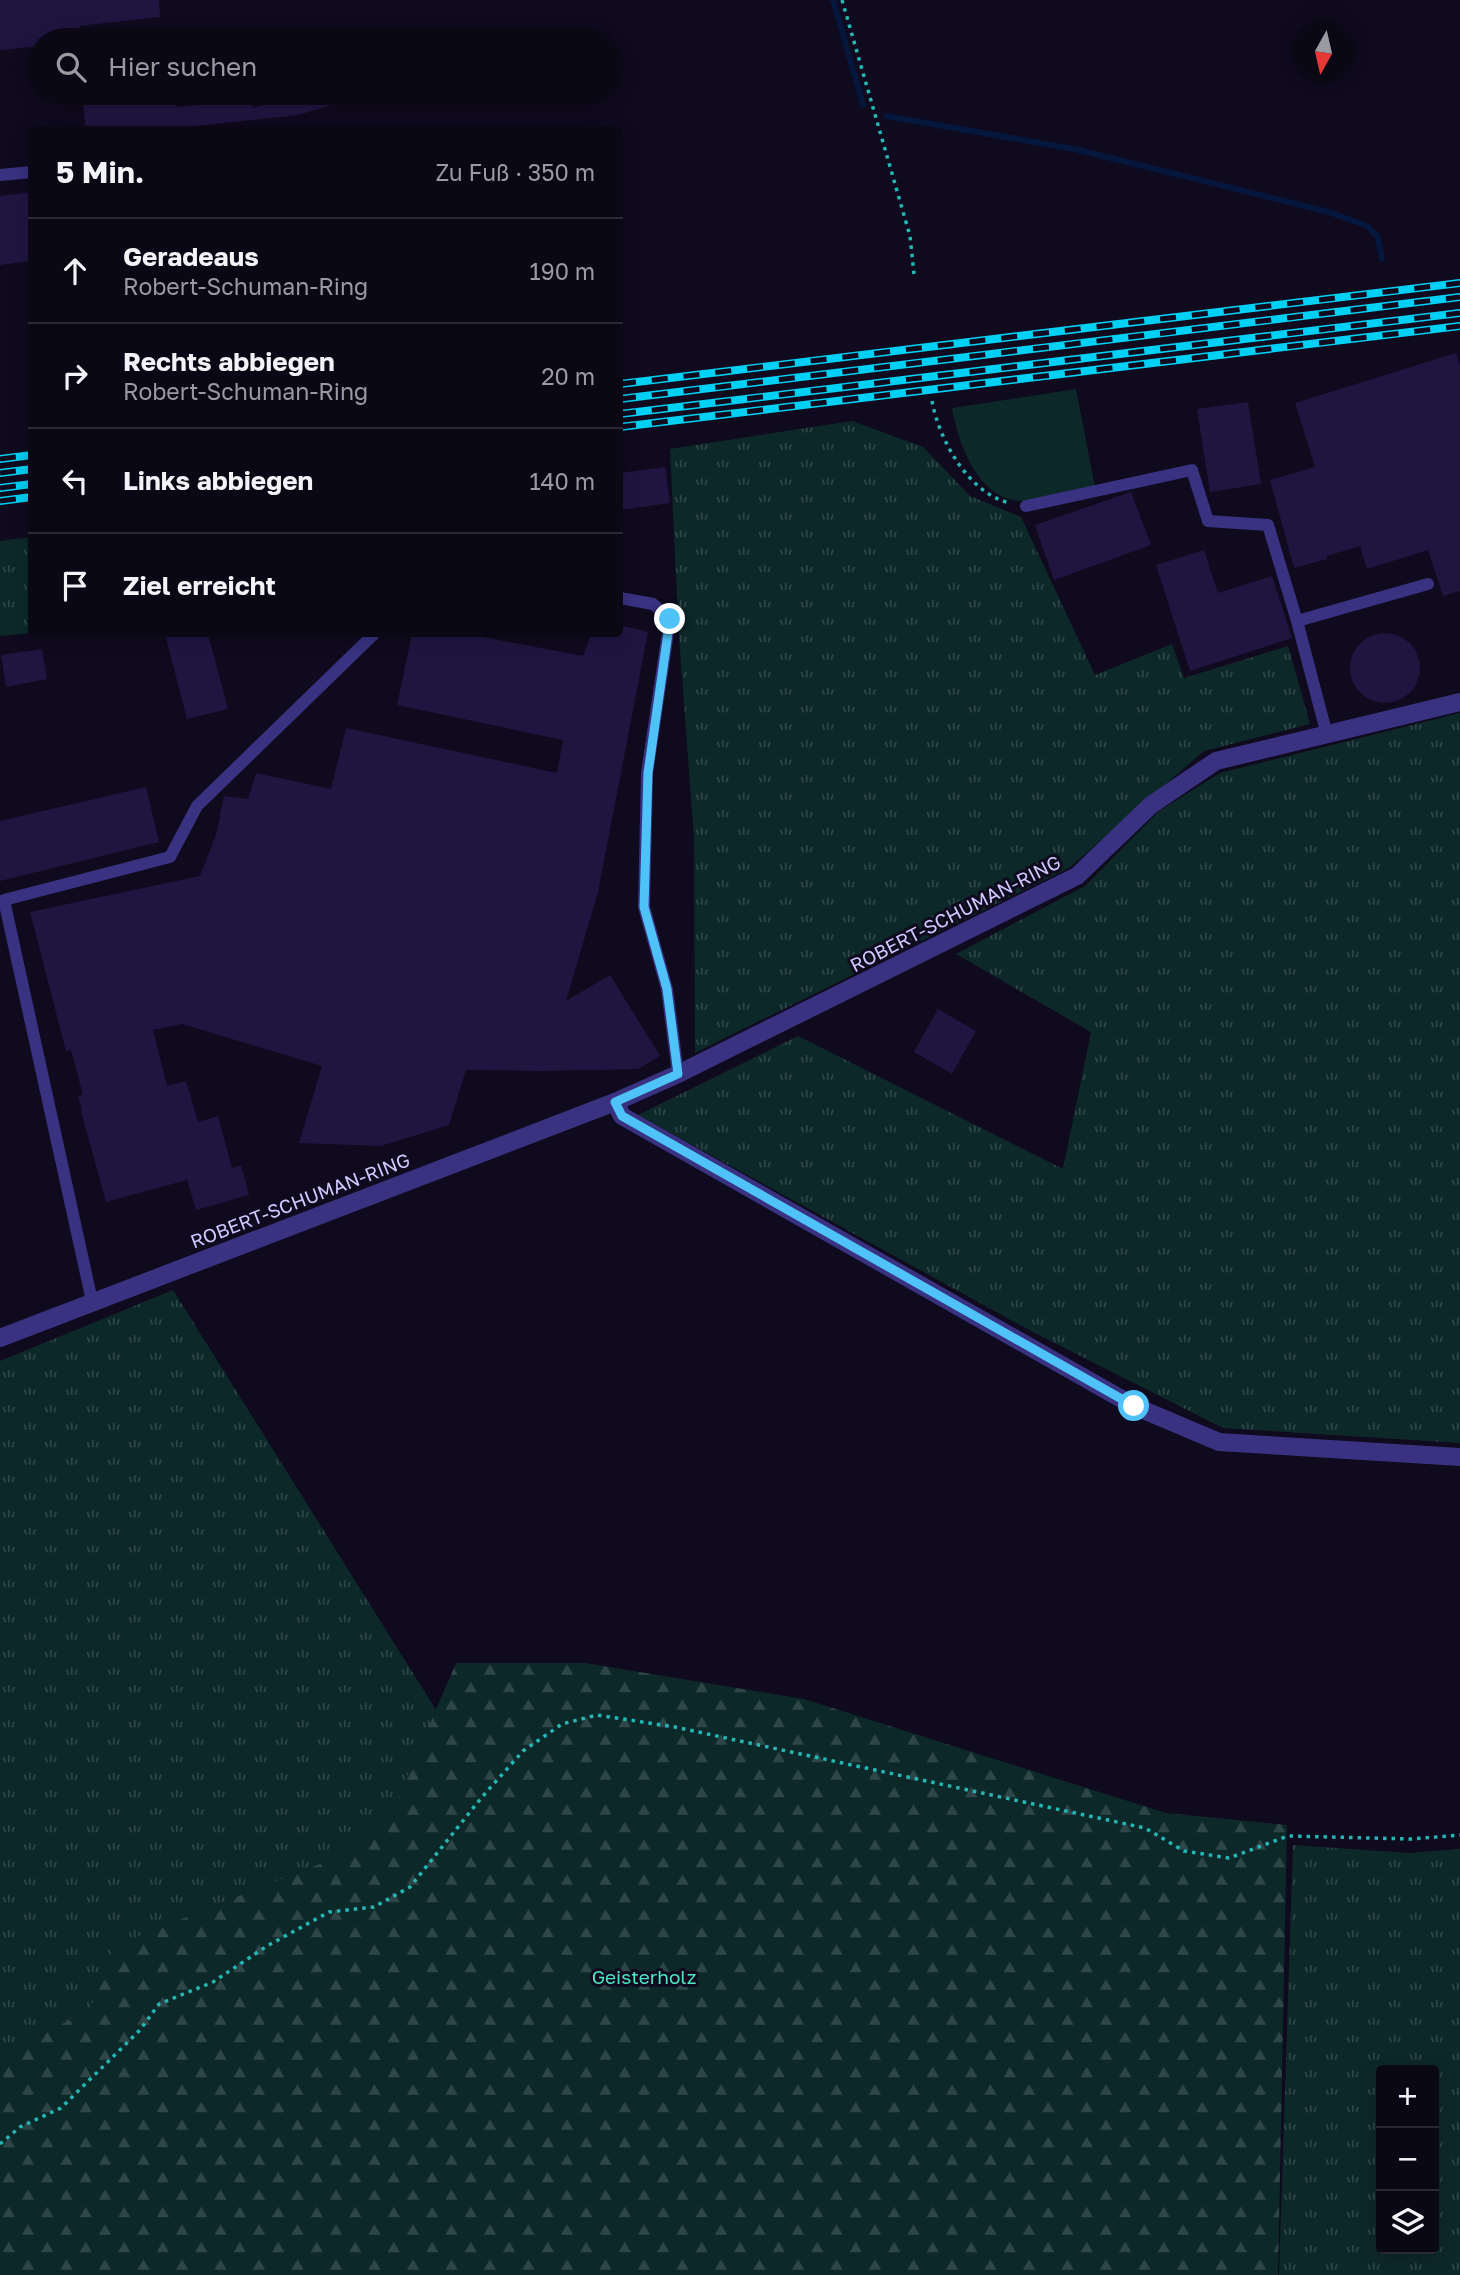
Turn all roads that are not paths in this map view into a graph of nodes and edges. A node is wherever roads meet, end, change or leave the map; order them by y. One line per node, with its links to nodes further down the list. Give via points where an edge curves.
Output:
1 (28, 172): 2 (lane)
2 (0, 175)
3 (1026, 506): 6 (lane, via 1192,470 1208,522 1268,525)
4 (1428, 584): 6 (lane)
5 (623, 599): 10 (lane, via 653,604 670,619 648,773 644,907 667,989)
6 (1297, 621): 9 (lane)
7 (371, 637): 12 (lane, via 197,806 170,858 4,900)
8 (1460, 702): 9 (street, ROBERT-SCHUMAN-RING)
9 (1327, 735): 10 (street, ROBERT-SCHUMAN-RING, via 1216,761 1151,805 1077,876)
10 (678, 1074): 11 (street, ROBERT-SCHUMAN-RING)
11 (615, 1102): 12 (street, ROBERT-SCHUMAN-RING); 14 (street, via 622,1116 1134,1406 1207,1437 1219,1442)
12 (92, 1301): 13 (street, ROBERT-SCHUMAN-RING)
13 (0, 1338)
14 (1460, 1457)

